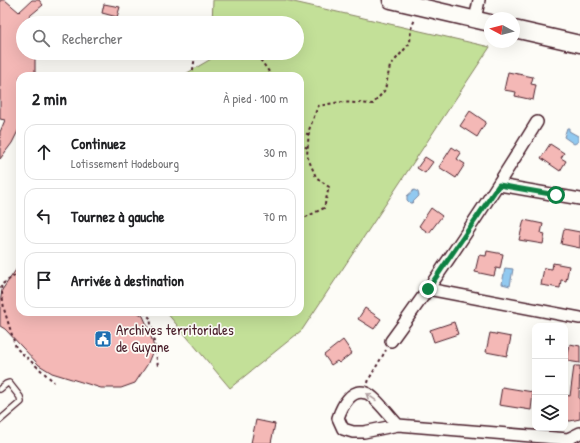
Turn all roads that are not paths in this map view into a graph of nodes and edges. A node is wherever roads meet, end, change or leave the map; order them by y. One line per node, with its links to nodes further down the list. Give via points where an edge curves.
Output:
1 (391, 0): 3 (main road)
2 (479, 0): 3 (street)
3 (483, 22)
4 (520, 30): 5 (main road)
5 (580, 44)
6 (537, 122): 7 (street)
7 (499, 185): 8 (street); 9 (street)
8 (580, 199)
9 (428, 289): 10 (street); 11 (street)
10 (580, 318)
11 (391, 341)
12 (0, 389): 13 (lane, via 9,383 21,402)
13 (0, 420)
14 (398, 425): 14 (street, one-way to 14, via 376,400 366,393 356,394 347,399 338,418 343,429 353,432); 16 (street)
15 (580, 433): 16 (street)
16 (570, 441)

